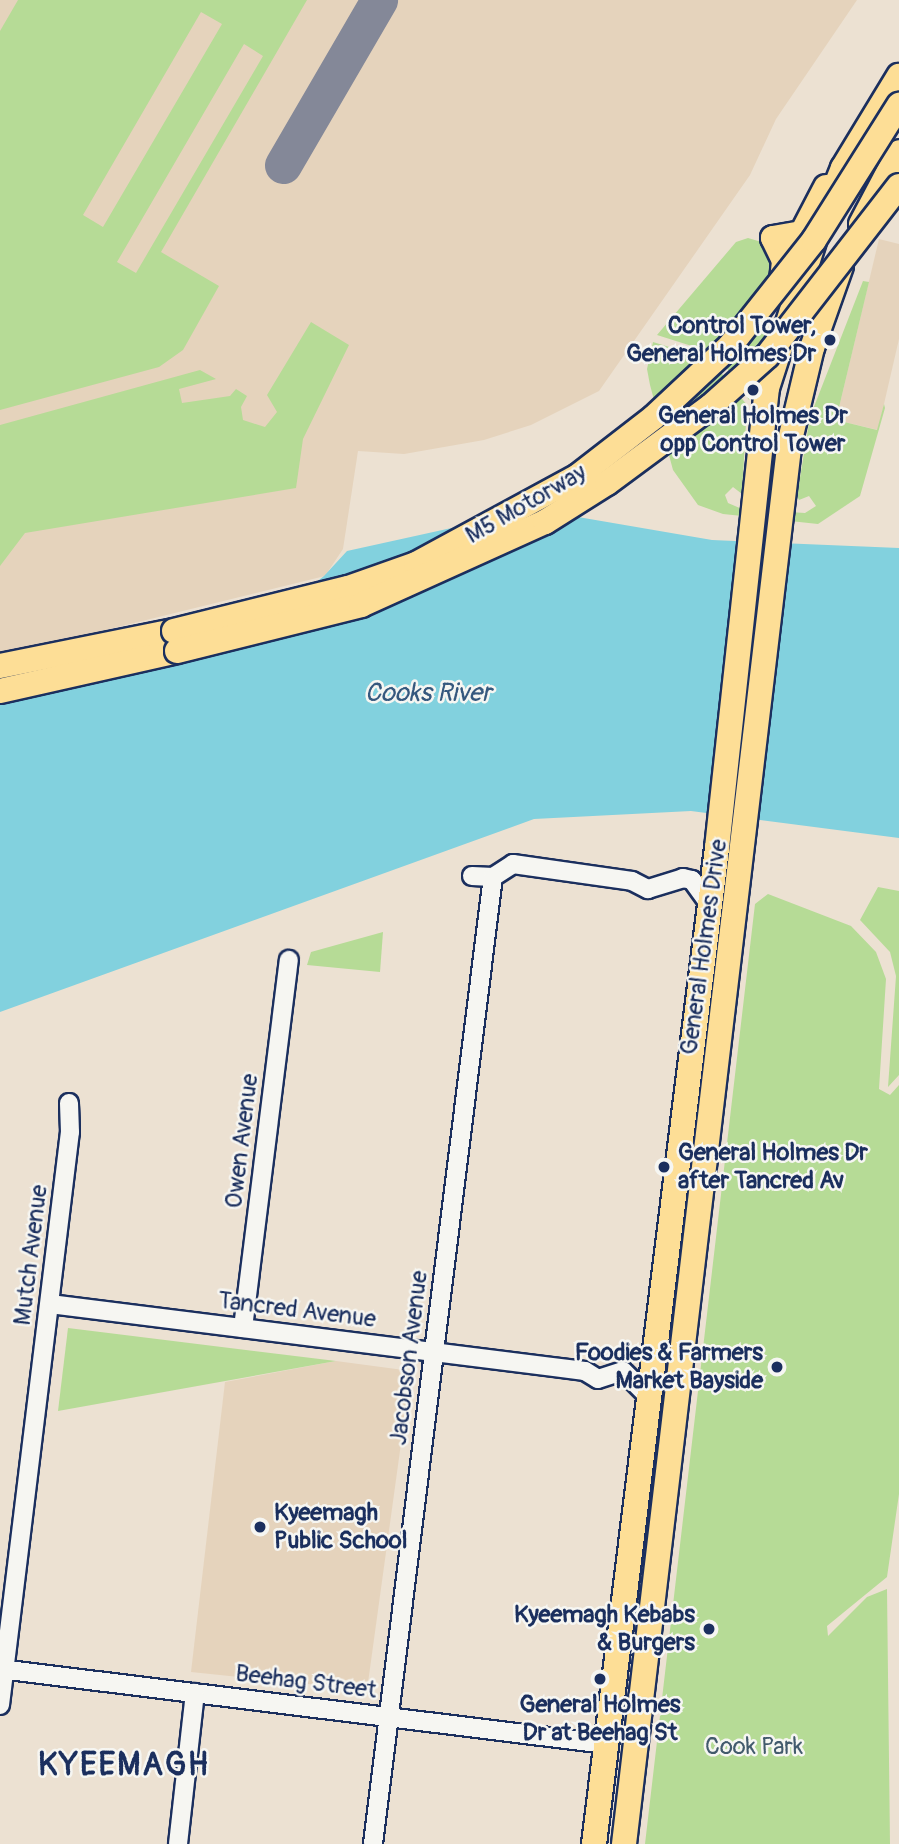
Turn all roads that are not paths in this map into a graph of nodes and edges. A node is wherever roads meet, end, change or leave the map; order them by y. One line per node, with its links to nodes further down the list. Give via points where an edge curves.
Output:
1 (899, 76): 4 (highway, General Holmes Drive)
2 (899, 105): 9 (highway, M5 Motorway, bridge, via 814,240 730,346 654,417 578,476 416,564)
3 (899, 152): 7 (highway, General Holmes Drive)
4 (843, 168): 8 (highway, General Holmes Drive); 8 (highway, via 816,199 802,233 773,238 784,261)
5 (899, 186): 9 (highway, M5 Motorway, bridge, via 766,356 656,449 576,503 433,576 361,605)
6 (899, 210): 7 (highway, via 875,225)
7 (831, 291): 29 (highway, General Holmes Drive, via 802,381 783,496)
8 (767, 388): 14 (highway, General Holmes Drive)
9 (175, 641): 10 (highway, M5 Motorway); 11 (highway, M5 Motorway)
10 (0, 666)
11 (0, 691)
12 (472, 876): 13 (street)
13 (493, 877): 14 (street, via 513,864 632,881 648,889 683,878 692,880); 19 (street, Jacobson Avenue)
14 (708, 902): 20 (highway, General Holmes Drive)
15 (289, 960): 18 (street, Owen Avenue)
16 (69, 1103): 17 (street, Mutch Avenue)
17 (50, 1304): 18 (street, Tancred Avenue); 21 (street, Mutch Avenue)
18 (243, 1328): 19 (street, Tancred Avenue)
19 (434, 1352): 20 (street, Tancred Avenue, via 585,1371 598,1379 627,1371); 24 (street, Jacobson Avenue)
20 (647, 1395): 25 (highway, General Holmes Drive)
21 (2, 1669): 22 (street, Beehag Street); 23 (street, Mutch Avenue)
22 (195, 1693): 24 (street, Beehag Street); 26 (street)
23 (0, 1702)
24 (389, 1717): 25 (street, Beehag Street); 27 (street, Jacobson Avenue)
25 (606, 1744): 28 (highway, General Holmes Drive)
26 (178, 1844)
27 (373, 1844)
28 (594, 1844)
29 (624, 1844)

